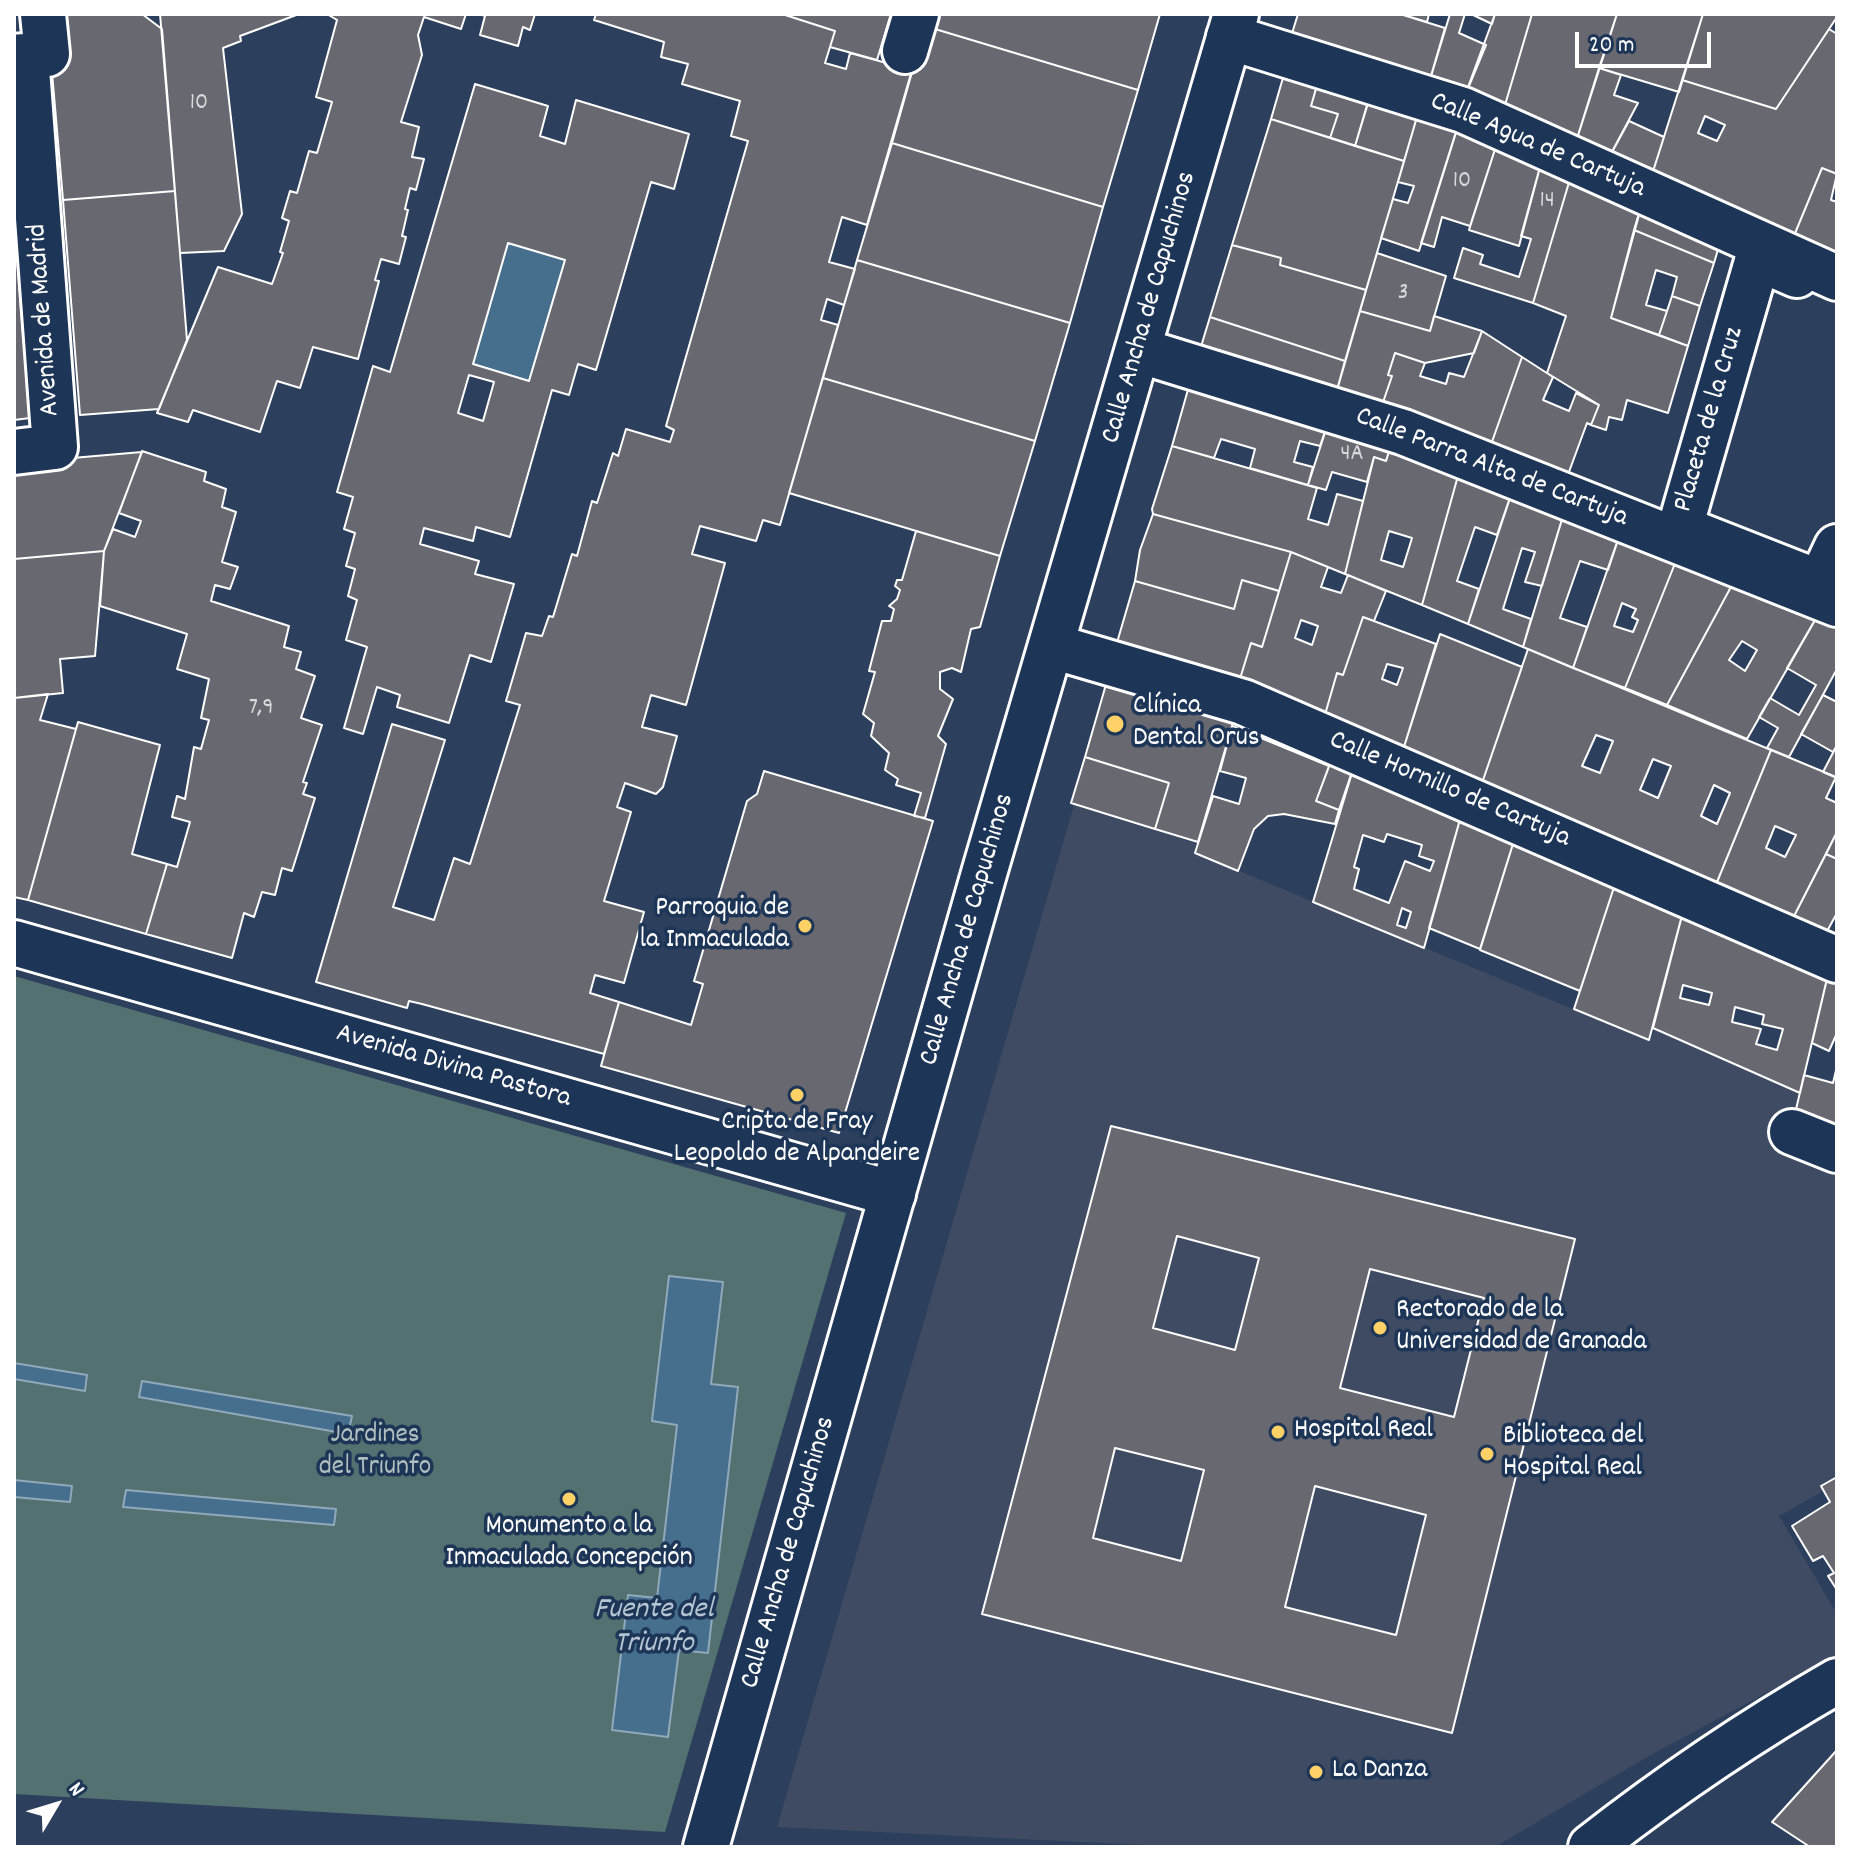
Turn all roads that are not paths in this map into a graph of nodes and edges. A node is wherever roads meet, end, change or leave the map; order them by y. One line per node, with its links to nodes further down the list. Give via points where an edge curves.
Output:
1 (43, 14): 3 (street, Avenida de Madrid, via 47,54)
2 (1232, 26): 4 (street, Calle Agua de Cartuja, via 1463,110); 7 (street, Calle Ancha de Capuchinos)
3 (20, 56): 8 (street, Avenida de Madrid, via 55,447)
4 (1753, 242): 5 (street, Calle Agua de Cartuja); 9 (street, Placeta de la Cruz)
5 (1837, 278)
6 (1837, 291): 10 (street, Placeta de la Cruz, via 1758,258 1680,528 1820,583)
7 (1138, 350): 9 (street, Calle Parra Alta de Cartuja, via 1403,432); 12 (street, Calle Ancha de Capuchinos)
8 (14, 452)
9 (1668, 536): 11 (street, Calle Parra Alta de Cartuja)
10 (1837, 547)
11 (1837, 604)
12 (1052, 646): 14 (street, Calle Hornillo de Cartuja, via 1243,702); 17 (street, Calle Ancha de Capuchinos)
13 (14, 943): 17 (street, Avenida Divina Pastora)
14 (1834, 953)
15 (1792, 1132): 16 (street)
16 (1837, 1150)
17 (893, 1194): 21 (street, Calle Ancha de Capuchinos)
18 (1837, 1681): 20 (street, via 1749,1731)
19 (1837, 1700): 20 (street)
20 (1694, 1778): 22 (street); 23 (street)
21 (706, 1847)
22 (1591, 1847)
23 (1617, 1847)

